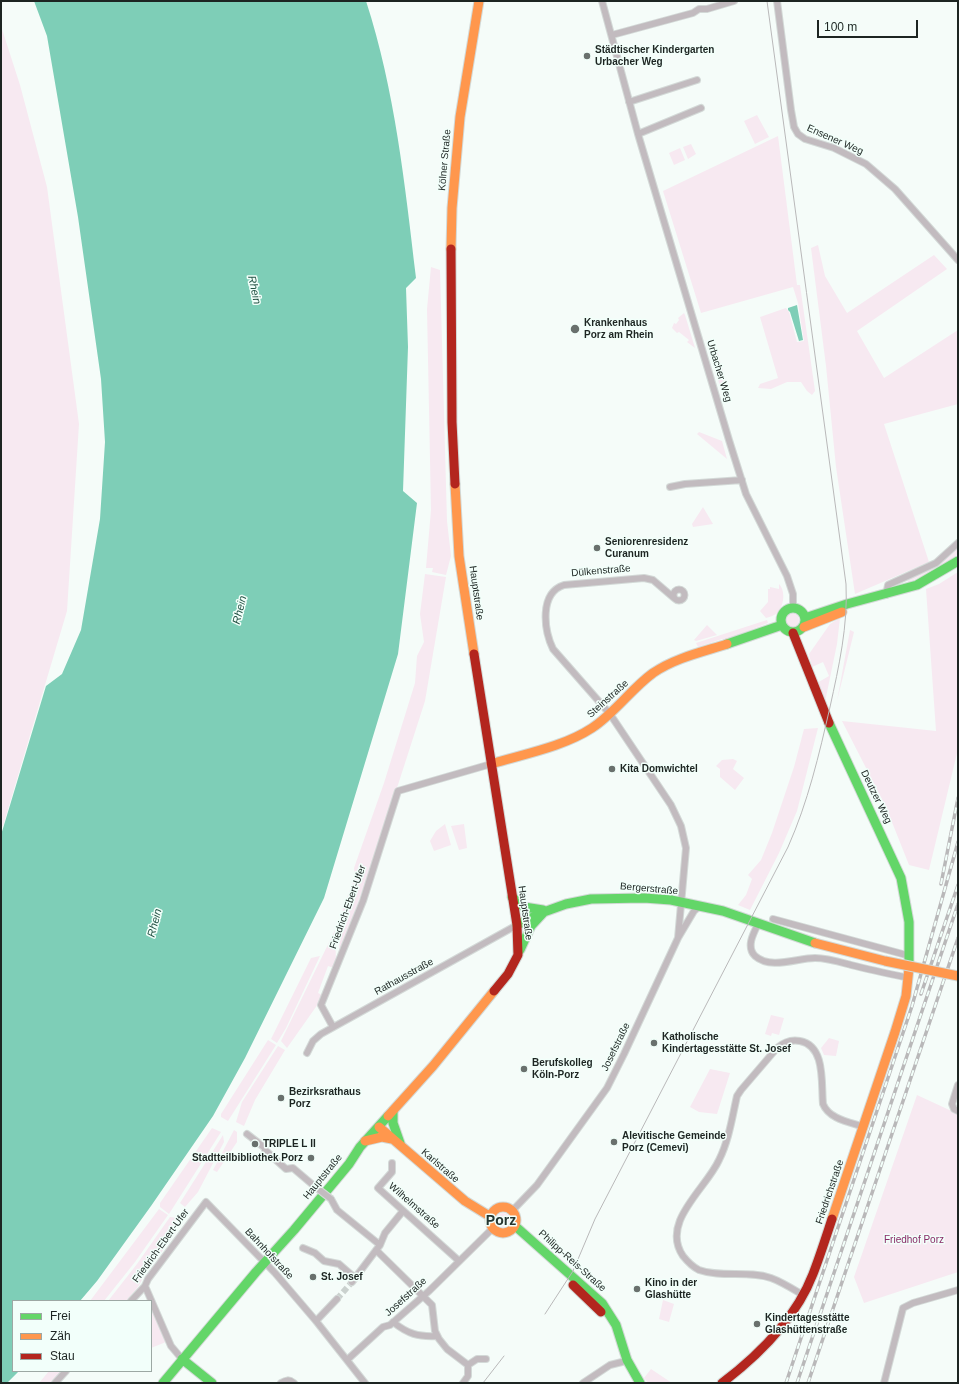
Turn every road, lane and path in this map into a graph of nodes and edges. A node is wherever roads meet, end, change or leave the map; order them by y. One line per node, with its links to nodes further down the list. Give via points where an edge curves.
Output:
1 (479, 1): 11 (main road, Kölner Straße, via 465,81 455,165)
2 (602, 1): 5 (street, Urbacher Weg)
3 (734, 1): 5 (street)
4 (777, 1): 10 (street, Ensener Weg, via 791,110 798,134 866,164 895,189)
5 (612, 34): 7 (street, Urbacher Weg)
6 (697, 80): 7 (street)
7 (629, 102): 9 (street, Urbacher Weg)
8 (701, 108): 9 (street)
9 (638, 134): 12 (street, Urbacher Weg)
10 (958, 260)
11 (450, 322): 23 (main road, Hauptstraße, via 457,534)
12 (742, 480): 13 (street); 18 (street, Urbacher Weg, via 757,518 787,576 793,594)
13 (670, 487)
14 (958, 543): 16 (street, via 936,563 888,585)
15 (958, 560): 16 (main road, via 923,582)
16 (886, 595): 19 (main road)
17 (674, 598): 22 (street, Dülkenstraße, via 653,580 644,578 564,585 547,601 548,635 553,649)
18 (793, 608): 19 (main road, via 801,611); 20 (main road, via 783,613)
19 (805, 622): 21 (main road, via 800,631)
20 (782, 624): 21 (main road, via 787,631); 22 (main road, Steinstraße, via 660,668)
21 (793, 633): 34 (main road, Deutzer Weg, via 836,739 901,878 909,922)
22 (610, 714): 23 (main road, Steinstraße, via 573,739); 26 (street, Josefstraße, via 671,805 681,826 686,848)
23 (491, 764): 24 (street, Steinstraße); 25 (main road, Hauptstraße)
24 (398, 791): 37 (street, Friedrich-Ebert-Ufer, via 363,901 321,1005)
25 (512, 897): 28 (main road, via 524,907); 31 (main road, Hauptstraße)
26 (681, 903): 27 (main road, Bergerstraße); 28 (main road, Bergerstraße, via 634,897 609,897 571,902); 32 (street, Josefstraße)
27 (700, 906): 30 (main road, Bergerstraße); 32 (street, Josefstraße, via 694,910)
28 (546, 910): 31 (main road, Bergerstraße); 33 (main road, via 528,930)
29 (773, 919): 34 (street)
30 (758, 924): 35 (main road, Bergerstraße, bridge, via 815,943); 36 (street, via 750,946 752,953 758,958 781,963 806,959 830,960)
31 (517, 925): 33 (main road, Hauptstraße); 37 (street, Rathausstraße)
32 (678, 938): 51 (street, Josefstraße, via 607,1088 537,1185)
33 (518, 955): 40 (main road, Hauptstraße, via 508,974 433,1066)
34 (910, 956): 36 (main road, Deutzer Weg)
35 (958, 976)
36 (909, 978): 43 (main road, Friedrichstraße, via 902,1010)
37 (333, 1027): 38 (street, Rathausstraße, via 313,1041)
38 (307, 1053)
39 (958, 1085): 41 (street, via 952,1104)
40 (393, 1110): 42 (main road, Hauptstraße); 47 (main road, via 394,1129)
41 (956, 1110)
42 (379, 1127): 45 (main road, Karlstraße); 46 (main road, Hauptstraße)
43 (864, 1127): 61 (main road, Friedrichstraße, via 821,1254); 61 (street, via 838,1118 825,1109 820,1063 811,1045 797,1040 784,1043 737,1096 719,1162 681,1217 676,1238 679,1250 696,1269 711,1274 770,1277)
44 (247, 1134): 56 (street, bridge, via 286,1169 293,1168 331,1199 337,1210)
45 (392, 1139): 46 (main road, via 382,1137); 47 (main road, Karlstraße)
46 (365, 1141): 58 (main road, Hauptstraße, via 349,1164)
47 (401, 1146): 52 (main road, Karlstraße, via 465,1201)
48 (392, 1163): 50 (street, Wilhelmstraße, via 392,1172 378,1188)
49 (206, 1202): 58 (street, Bahnhofstraße); 59 (street, Friedrich-Ebert-Ufer)
50 (403, 1211): 56 (street, via 385,1233); 57 (street, Wilhelmstraße)
51 (512, 1211): 52 (main road, via 500,1207); 54 (main road, via 515,1215)
52 (491, 1217): 53 (main road)
53 (493, 1228): 54 (main road, via 500,1232); 57 (street, Josefstraße)
54 (513, 1228): 73 (main road, Philipp-Reis-Straße, via 597,1307 610,1328); 85 (main road, Philipp-Reis-Straße, via 602,1303 616,1325 627,1360)
55 (304, 1248): 56 (street, via 324,1261 339,1264 354,1280)
56 (378, 1248): 62 (street)
57 (458, 1260): 62 (street, Josefstraße)
58 (265, 1262): 67 (street, Bahnhofstraße); 70 (main road, Hauptstraße)
59 (145, 1286): 64 (street, Friedrich-Ebert-Ufer); 65 (street)
60 (958, 1290): 87 (street, via 903,1308)
61 (803, 1295): 86 (main road, Friedrichstraße, via 788,1318 758,1354)
62 (423, 1296): 68 (street, Josefstraße); 69 (street, via 432,1305)
63 (337, 1299): 67 (street)
64 (132, 1300)
65 (151, 1300)
66 (152, 1302): 70 (street, via 171,1346)
67 (316, 1321): 72 (street, Bahnhofstraße)
68 (393, 1322): 69 (street, via 413,1335); 72 (street, Josefstraße, via 383,1327)
69 (437, 1336): 74 (street, via 447,1349)
70 (182, 1359): 77 (main road, Hauptstraße); 78 (main road)
71 (486, 1359): 74 (street, via 477,1359)
72 (347, 1360): 81 (street, Bahnhofstraße)
73 (622, 1362): 83 (street, via 610,1365); 84 (main road, Philipp-Reis-Straße)
74 (468, 1365): 82 (street, via 468,1376)
75 (65, 1372): 76 (street)
76 (54, 1383)
77 (162, 1383)
78 (212, 1383)
79 (281, 1383): 80 (street, via 291,1380)
80 (294, 1383)
81 (365, 1383)
82 (463, 1383)
83 (582, 1383)
84 (632, 1383)
85 (640, 1383)
86 (722, 1383)
87 (884, 1383)

